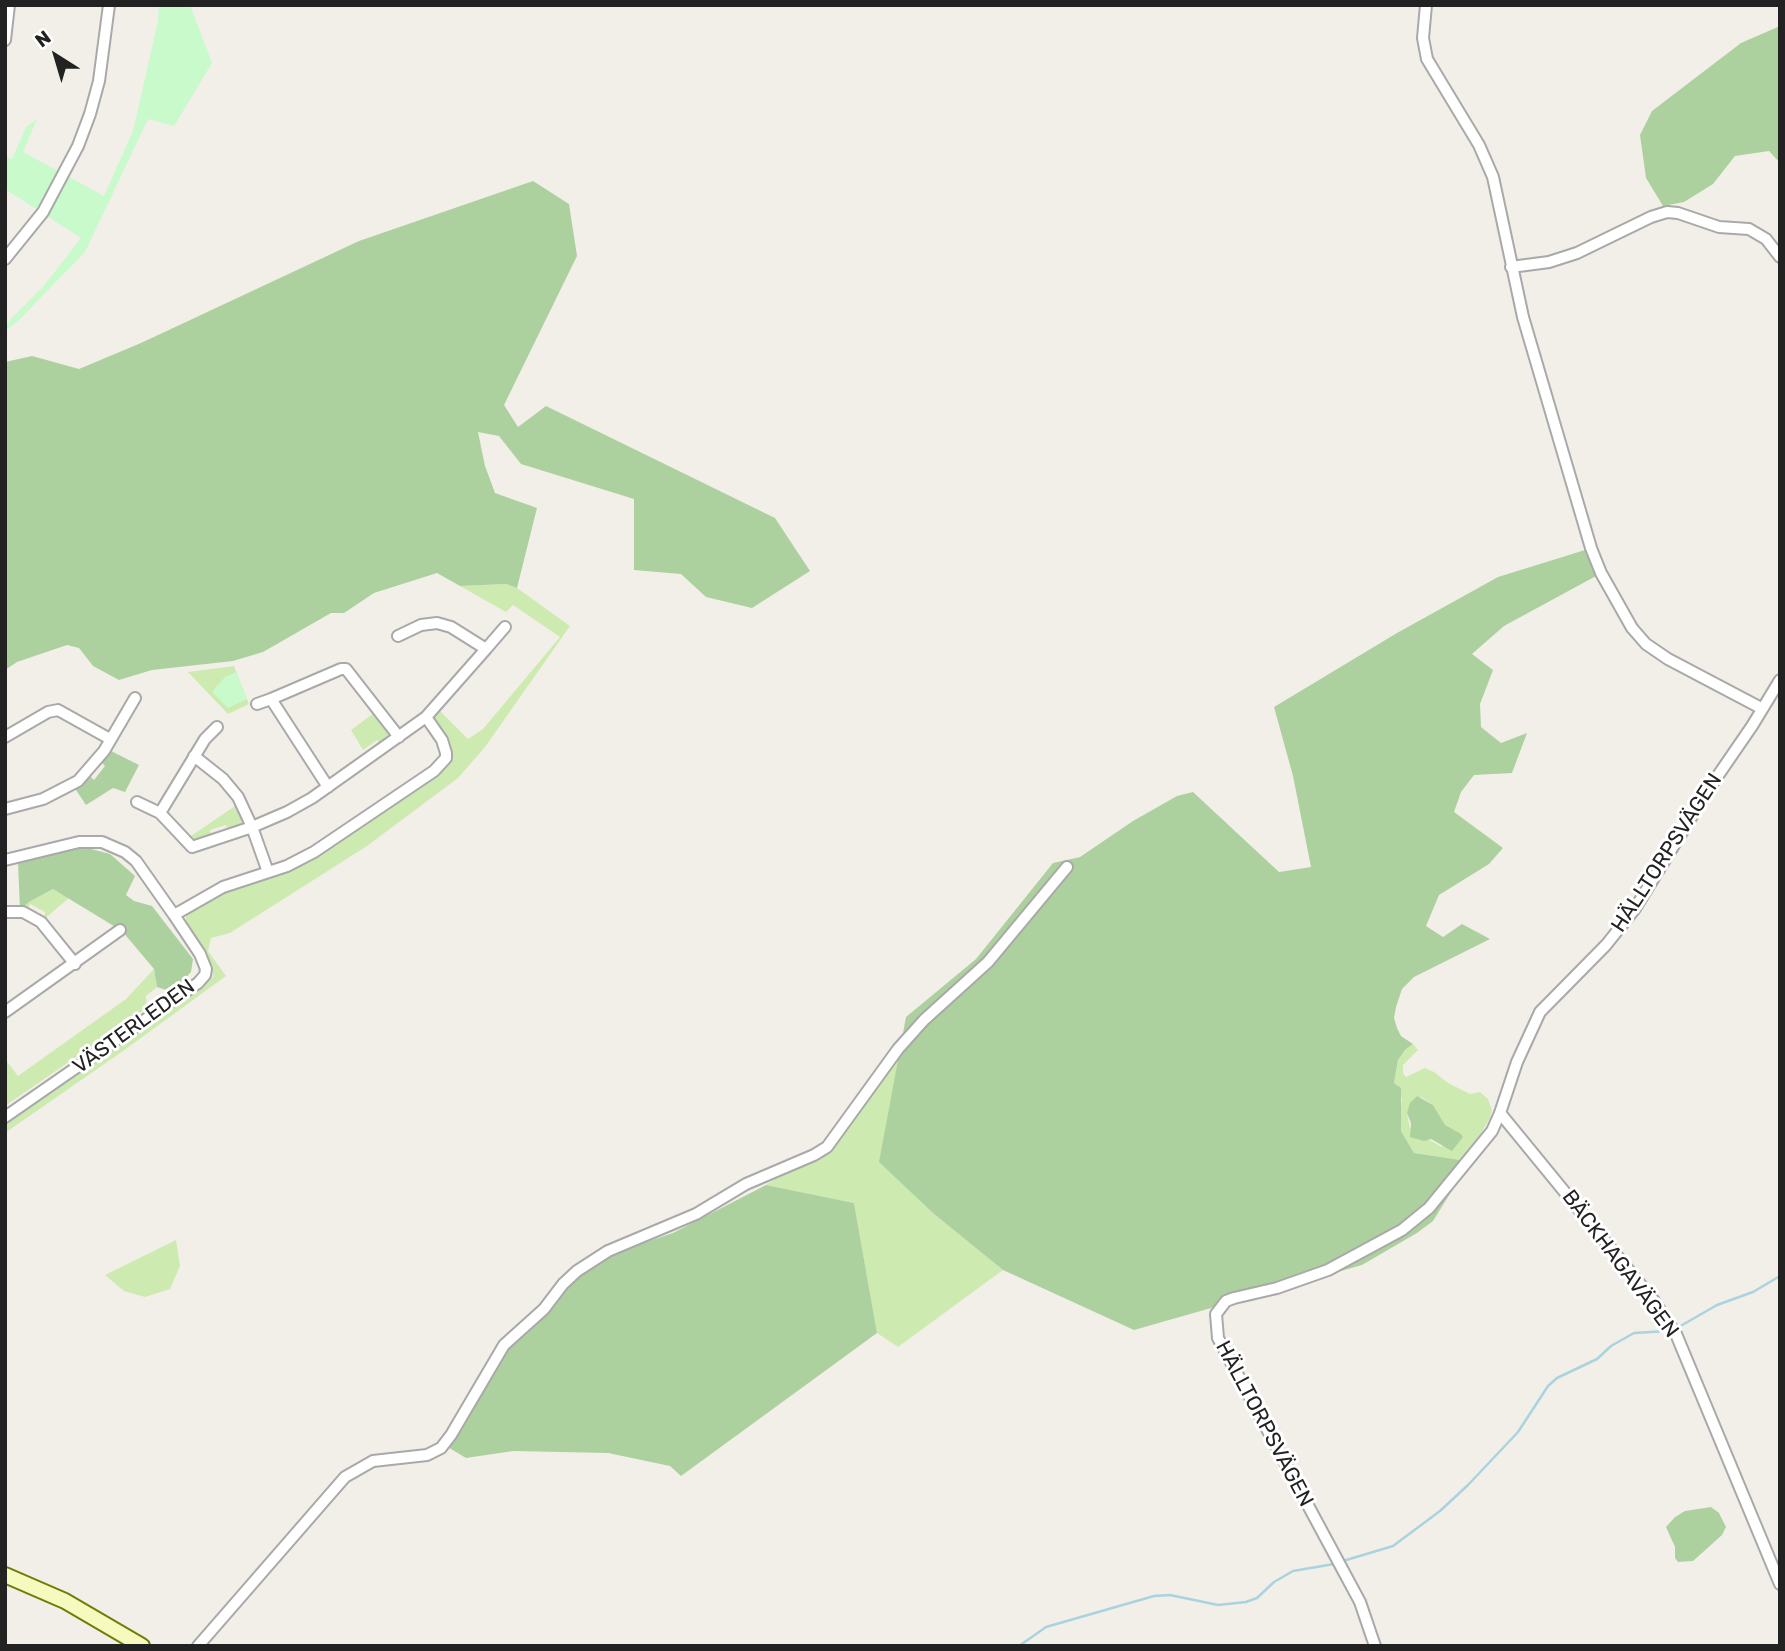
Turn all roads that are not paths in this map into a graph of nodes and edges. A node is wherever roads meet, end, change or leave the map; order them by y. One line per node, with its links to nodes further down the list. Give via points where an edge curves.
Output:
1 (9, 5): 4 (street)
2 (108, 5): 6 (street, via 99,81 78,146 43,212)
3 (1426, 5): 7 (street, via 1423,38 1427,59 1485,155)
4 (5, 40)
5 (1780, 257): 7 (street, via 1766,239 1749,229 1719,227 1667,212 1577,253)
6 (5, 259)
7 (1511, 267): 15 (street, via 1591,548 1615,599 1636,634 1653,649)
8 (505, 627): 10 (street)
9 (398, 636): 10 (street, via 421,625 437,624 451,627)
10 (486, 649): 16 (street)
11 (1780, 680): 15 (street, HÄLLTORPSVÄGEN)
12 (135, 698): 20 (street)
13 (271, 699): 14 (street); 19 (street, via 346,669); 22 (street)
14 (257, 704)
15 (1761, 708): 35 (street, HÄLLTORPSVÄGEN, via 1634,910 1540,1012)
16 (426, 717): 19 (street); 29 (street, via 445,747 441,765 326,845)
17 (217, 727): 21 (street)
18 (5, 737): 20 (street, via 58,710)
19 (398, 737): 22 (street)
20 (110, 739): 24 (street, via 78,781 43,799)
21 (194, 756): 25 (street); 26 (street, via 230,787)
22 (328, 787): 26 (street)
23 (137, 802): 25 (street)
24 (5, 809)
25 (160, 813): 26 (street, via 192,847)
26 (252, 827): 29 (street)
27 (5, 860): 31 (street, via 79,842 115,846 136,860)
28 (1067, 867): 40 (street, via 988,962 898,1049 827,1147 746,1184 696,1214 608,1251 577,1271 504,1346 441,1448 427,1455 373,1461 345,1477)
29 (268, 872): 31 (street, via 223,887)
30 (5, 912): 33 (street, via 23,912 40,922)
31 (174, 915): 36 (street, VÄSTERLEDEN, via 205,965 205,975)
32 (120, 930): 33 (street)
33 (75, 964): 34 (street)
34 (5, 1012)
35 (1500, 1113): 38 (street, BÄCKHAGAVÄGEN, via 1676,1334); 41 (street, HÄLLTORPSVÄGEN, via 1473,1156 1409,1226 1302,1281 1226,1301 1216,1314 1218,1338 1360,1602)
36 (5, 1117)
37 (5, 1575): 39 (main road, via 65,1601)
38 (1780, 1584)
39 (142, 1646)
40 (198, 1646)
41 (1376, 1646)

